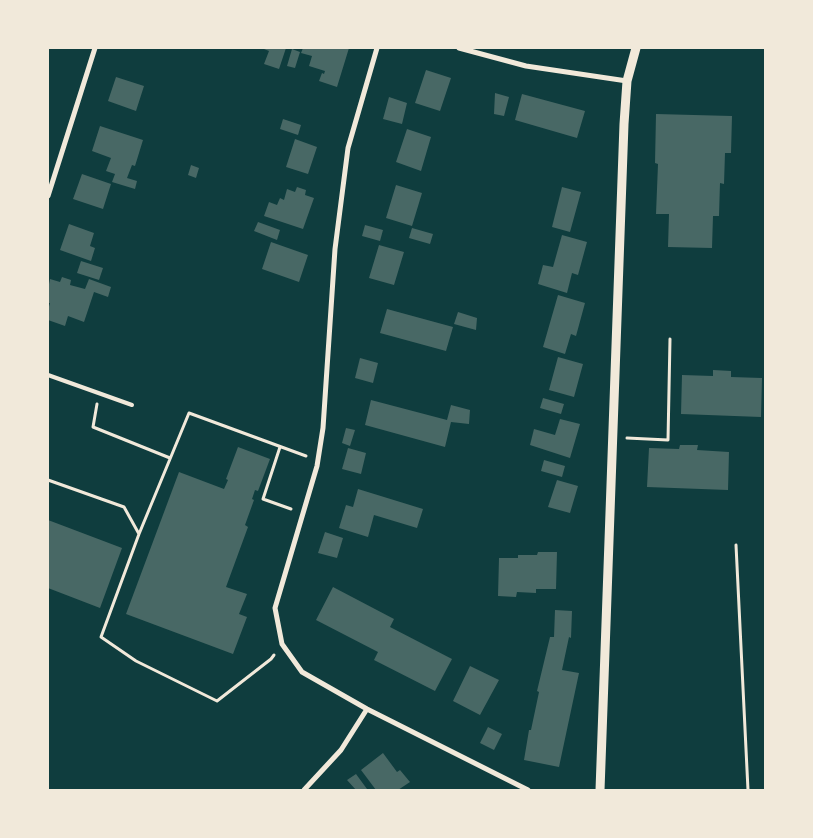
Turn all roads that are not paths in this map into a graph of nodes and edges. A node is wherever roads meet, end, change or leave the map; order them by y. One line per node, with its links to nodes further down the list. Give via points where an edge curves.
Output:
1 (96, 48): 6 (street)
2 (378, 48): 9 (street, via 348,148 335,249 318,460 275,608 282,644 302,672)
3 (459, 48): 5 (street, via 526,66)
4 (636, 48): 5 (street)
5 (627, 81): 12 (street)
6 (48, 196)
7 (48, 376): 8 (lane)
8 (132, 405)
9 (368, 709): 10 (street, via 341,750); 11 (street)
10 (304, 790)
11 (528, 790)
12 (600, 790)

